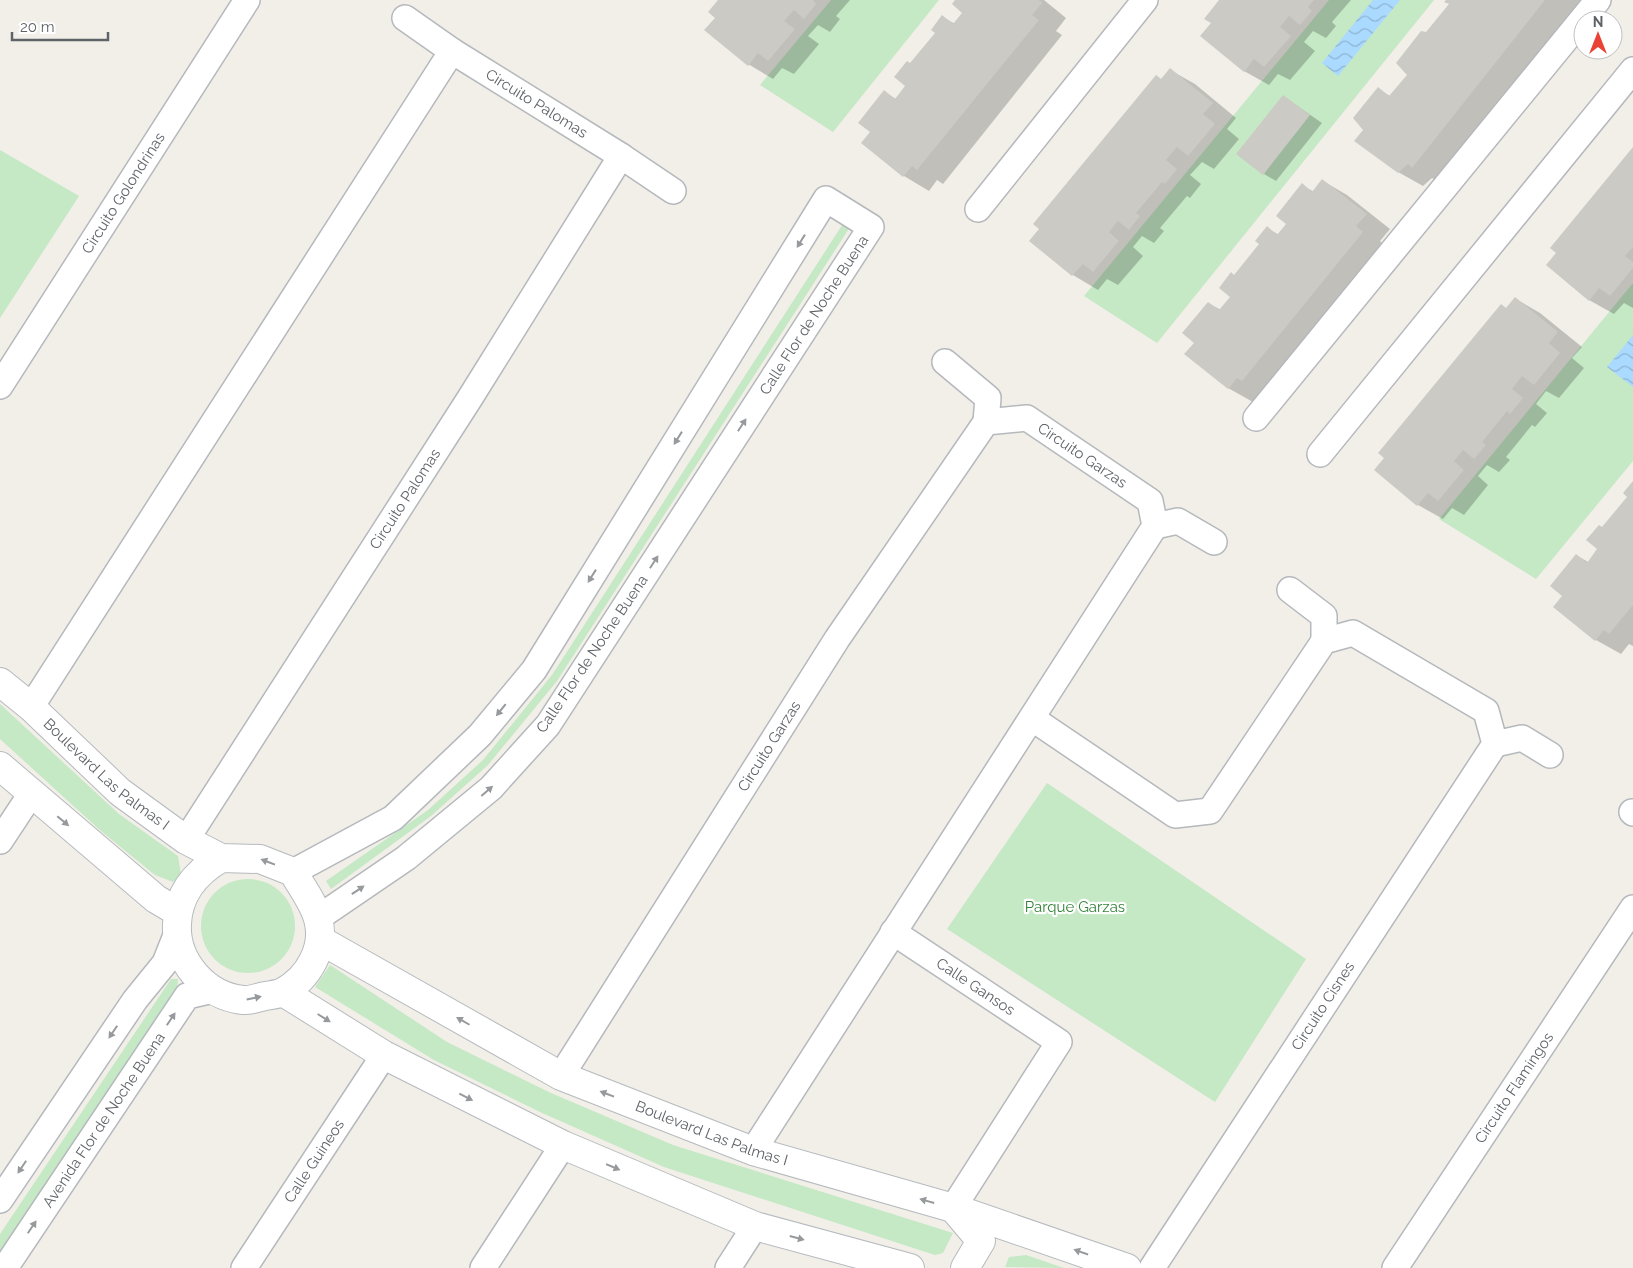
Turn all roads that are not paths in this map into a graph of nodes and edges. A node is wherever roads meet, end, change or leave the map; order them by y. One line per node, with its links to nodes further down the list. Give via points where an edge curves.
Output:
1 (246, 0): 11 (street, Circuito Golondrinas)
2 (1145, 0): 9 (street)
3 (1598, 0): 12 (street)
4 (405, 18): 5 (street, Circuito Palomas)
5 (452, 51): 7 (street, Circuito Palomas); 20 (street)
6 (1633, 70): 14 (street)
7 (621, 156): 8 (street, Circuito Palomas); 26 (street, Circuito Palomas)
8 (673, 191)
9 (978, 209)
10 (945, 362): 13 (street, via 988,398)
11 (0, 386)
12 (1256, 418)
13 (986, 422): 15 (street, Circuito Garzas, via 1026,418 1150,501); 37 (street, Circuito Garzas, via 838,639)
14 (1320, 454)
15 (1155, 526): 16 (street, via 1178,520); 21 (street)
16 (1214, 542)
17 (1290, 590): 18 (street, via 1324,616)
18 (1324, 641): 21 (street, via 1210,811 1176,815); 22 (street, via 1353,634 1486,711)
19 (0, 682): 20 (street, Boulevard Las Palmas I)
20 (31, 707): 26 (street, Boulevard Las Palmas I, via 120,792)
21 (1033, 719): 33 (street)
22 (1495, 744): 23 (street, via 1522,738); 50 (street, Circuito Cisnes)
23 (1550, 756)
24 (0, 766): 25 (street)
25 (31, 794): 27 (street); 31 (street, one-way to 31, via 156,899)
26 (186, 840): 28 (street, Boulevard Las Palmas I)
27 (0, 841)
28 (221, 858): 29 (street, one-way to 28, via 260,859); 31 (street, via 199,873 187,888)
29 (293, 872): 32 (street); 32 (street, Calle Flor de Noche Buena, one-way to 29, via 491,788 548,725 871,227 826,199 534,670 480,735 393,818)
30 (1633, 908): 51 (street, Circuito Flamingos)
31 (177, 922): 34 (street, via 183,958 193,974); 40 (street, one-way to 40, via 166,963 135,1000)
32 (319, 929): 35 (street, via 310,969); 37 (street, Boulevard Las Palmas I, one-way to 32)
33 (893, 932): 39 (street); 41 (street, Calle Gansos, via 1059,1042)
34 (213, 990): 35 (street, one-way to 35, via 243,1000); 43 (street, Avenida Flor de Noche Buena, one-way to 34, via 186,996)
35 (283, 992): 36 (street, one-way to 36)
36 (384, 1055): 38 (street, one-way to 38); 44 (street, Calle Guineos)
37 (561, 1076): 39 (street, Boulevard Las Palmas I, one-way to 37)
38 (563, 1146): 42 (street, one-way to 42); 45 (street)
39 (753, 1151): 41 (street, Boulevard Las Palmas I, one-way to 39)
40 (0, 1200)
41 (953, 1208): 48 (street, via 981,1241); 49 (street, Boulevard Las Palmas I, one-way to 41)
42 (755, 1226): 46 (street); 47 (street, one-way to 47)
43 (5, 1268)
44 (244, 1268)
45 (483, 1268)
46 (728, 1268)
47 (910, 1268)
48 (965, 1268)
49 (1127, 1268)
50 (1152, 1268)
51 (1395, 1268)

